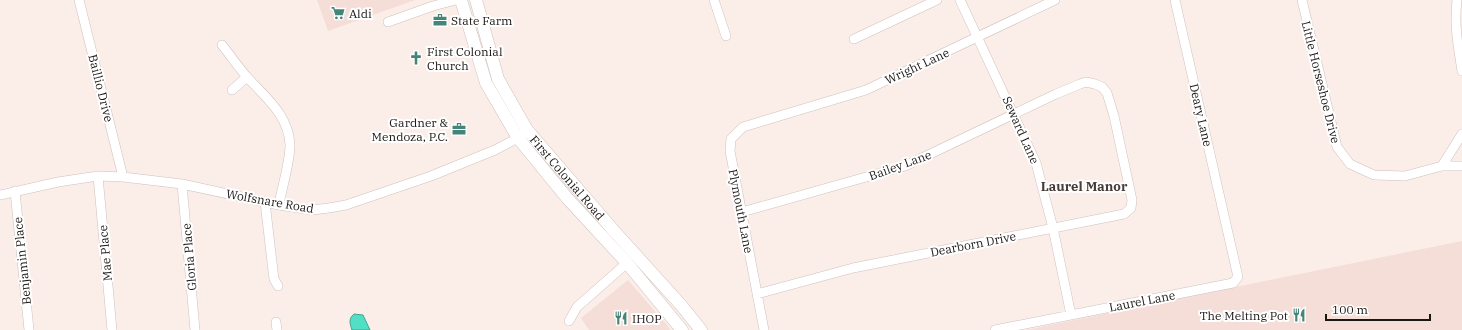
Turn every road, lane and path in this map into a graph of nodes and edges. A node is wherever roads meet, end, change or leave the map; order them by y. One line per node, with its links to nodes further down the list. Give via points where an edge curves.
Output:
1 (79, 0): 29 (street, Baillio Drive)
2 (456, 0): 12 (street)
3 (461, 0): 24 (main road, First Colonial Road, via 486,83)
4 (476, 0): 22 (main road, First Colonial Road, via 498,79)
5 (714, 0): 13 (street)
6 (937, 0): 15 (street)
7 (960, 0): 14 (street, Seward Lane)
8 (1055, 0): 14 (street, Wright Lane)
9 (1175, 0): 37 (street, Deary Lane)
10 (1302, 0): 26 (street, Little Horseshoe Drive, via 1337,147 1350,164 1374,175 1405,176)
11 (1457, 0): 17 (street, via 1455,18)
12 (388, 22)
13 (726, 36)
14 (977, 37): 20 (street, Seward Lane); 21 (street, Wright Lane, via 866,90)
15 (854, 39)
16 (222, 45): 18 (street)
17 (1462, 71)
18 (247, 77): 19 (street); 34 (street, via 275,107 288,134 290,145)
19 (232, 90)
20 (1014, 114): 25 (street, Bailey Lane, via 1080,84 1096,84 1107,93); 35 (street, Bailey Lane, via 905,166); 36 (street, Seward Lane, via 1038,168)
21 (773, 119): 35 (street, Plymouth Lane, via 743,128 731,139 730,151)
22 (527, 130): 24 (street, Wolfsnare Road); 47 (main road, First Colonial Road)
23 (1462, 134): 26 (street)
24 (518, 138): 34 (street, Wolfsnare Road, via 496,150 431,176 346,205 312,210); 38 (main road, First Colonial Road, via 567,198)
25 (1122, 151): 36 (street, Dearborn Drive, via 1132,200 1128,212)
26 (1442, 166): 27 (street, Little Horseshoe Drive)
27 (1462, 166)
28 (98, 176): 29 (street, Wolfsnare Road); 31 (street, Wolfsnare Road); 44 (street, Mae Place)
29 (124, 177): 30 (street, Wolfsnare Road)
30 (182, 184): 33 (street, Wolfsnare Road); 45 (street, Gloria Place)
31 (15, 191): 32 (street, Wolfsnare Road); 43 (street, Benjamin Place)
32 (0, 196)
33 (265, 202): 34 (street, Wolfsnare Road); 39 (street, via 272,271)
34 (278, 205)
35 (742, 212): 40 (street, Plymouth Lane)
36 (1053, 228): 40 (street, Dearborn Drive, via 853,268); 41 (street, Seward Lane)
37 (1228, 230): 41 (street, Laurel Lane, via 1238,275 1233,283)
38 (626, 263): 42 (street, via 577,307); 46 (main road, First Colonial Road)
39 (278, 286)
40 (757, 294): 48 (street, Plymouth Lane)
41 (1071, 315): 49 (street, Laurel Lane)
42 (569, 322)
43 (29, 330)
44 (112, 330)
45 (195, 330)
46 (682, 330)
47 (701, 330)
48 (764, 330)
49 (995, 330)

